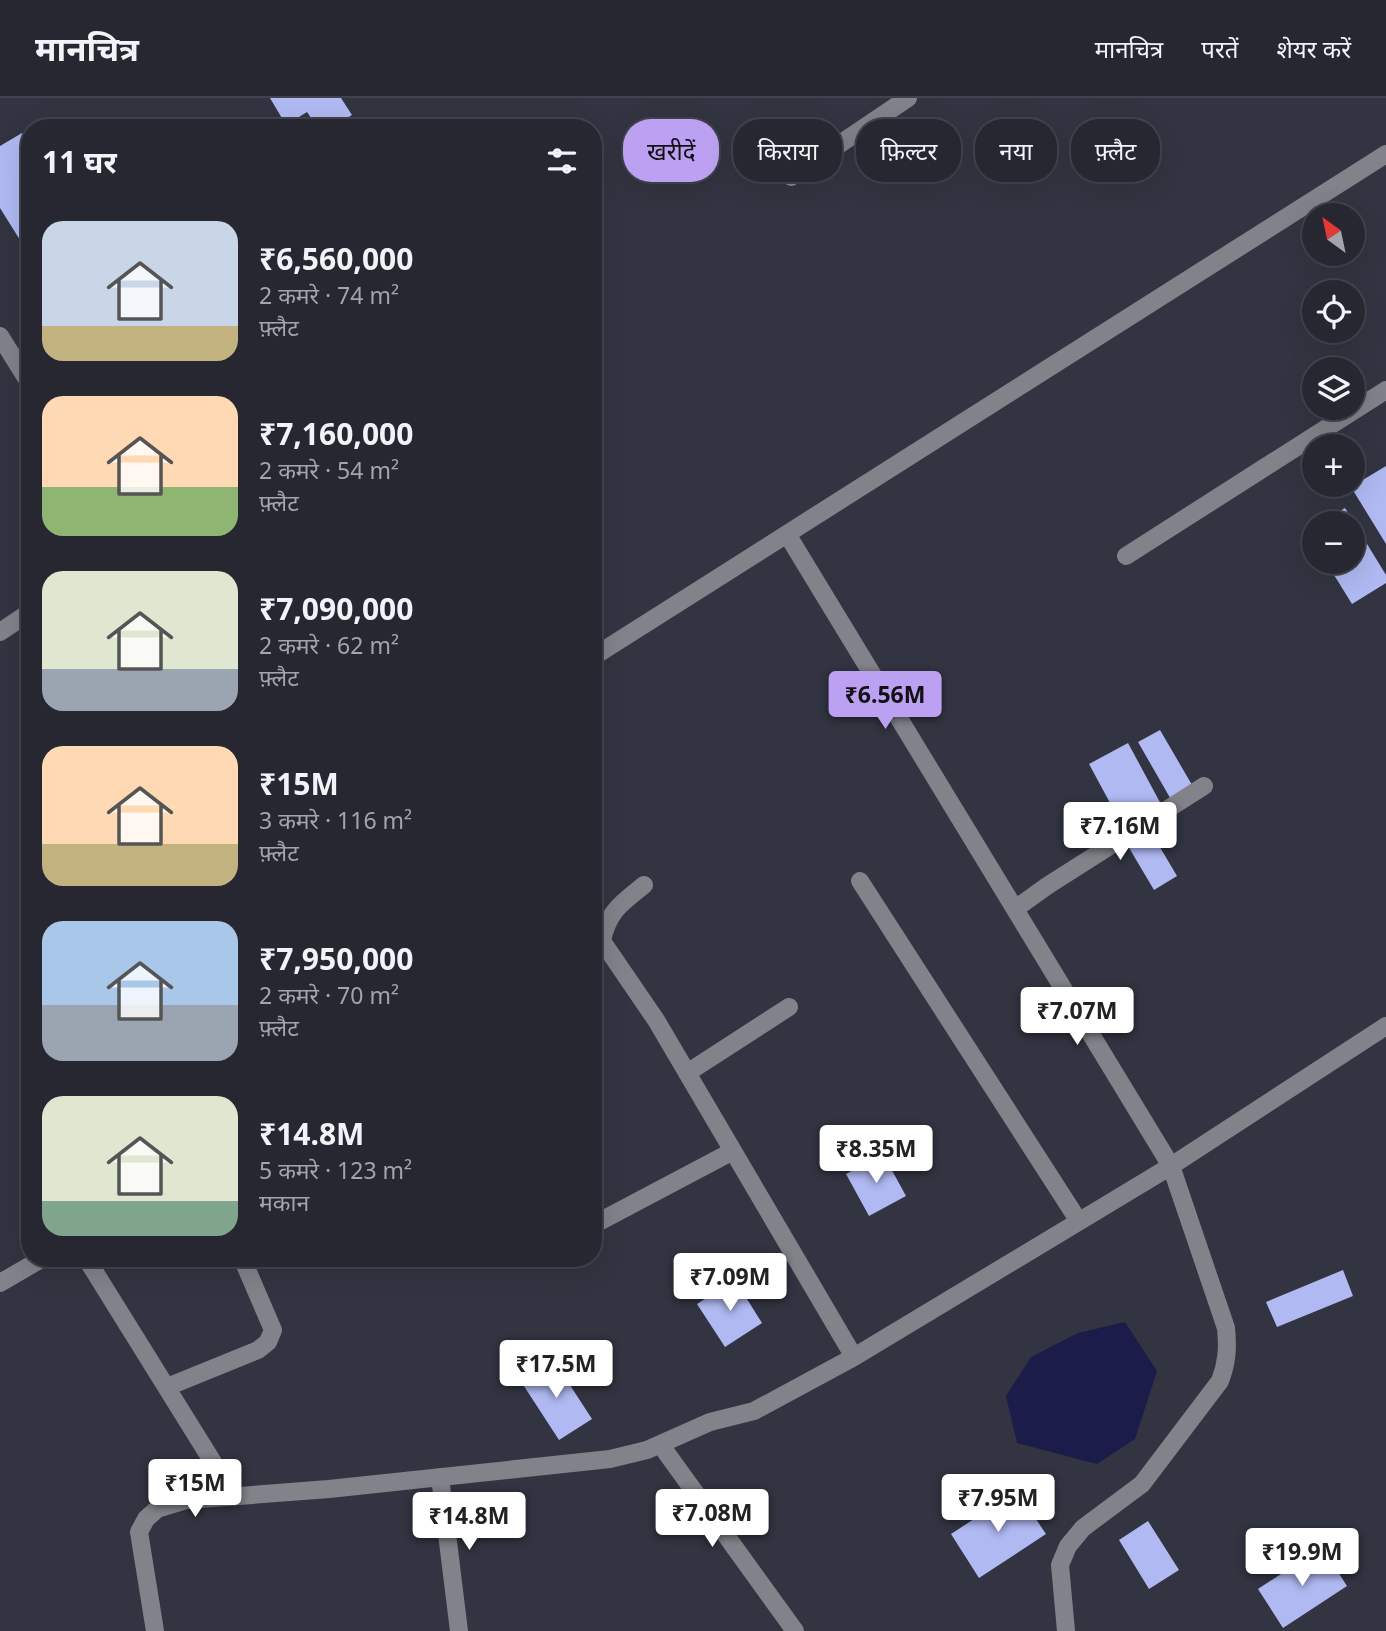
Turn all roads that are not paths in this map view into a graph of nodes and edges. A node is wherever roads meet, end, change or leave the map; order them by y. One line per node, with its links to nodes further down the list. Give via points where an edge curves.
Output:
1 (908, 98): 2 (street)
2 (842, 143)
3 (1386, 154): 7 (street)
4 (0, 336): 5 (street)
5 (21, 370)
6 (1386, 390): 8 (street)
7 (787, 534): 11 (street); 15 (street)
8 (1126, 556)
9 (21, 618): 10 (street)
10 (0, 632)
11 (602, 651)
12 (1204, 786): 15 (street)
13 (860, 881): 22 (street)
14 (645, 885): 18 (street, via 606,923 602,941)
15 (1015, 909): 20 (street)
16 (789, 1007): 18 (street)
17 (1386, 1026): 20 (street)
18 (687, 1073): 19 (street)
19 (733, 1151): 21 (street); 27 (street)
20 (1171, 1166): 22 (street); 35 (street, via 1226,1328 1226,1365 1220,1381 1156,1468 1126,1498 1083,1528 1068,1546 1060,1565)
21 (602, 1219)
22 (1078, 1220): 27 (street)
23 (28, 1267): 26 (street)
24 (92, 1267): 28 (street)
25 (246, 1267): 28 (street, via 273,1330 268,1342)
26 (0, 1283)
27 (854, 1357): 29 (street, via 754,1411 709,1422)
28 (167, 1387): 31 (street)
29 (660, 1444): 30 (street, via 610,1459); 34 (street)
30 (440, 1477): 31 (street); 33 (street)
31 (234, 1496): 32 (street, via 172,1503 146,1519 139,1532 140,1550)
32 (155, 1631)
33 (459, 1631)
34 (795, 1631)
35 (1066, 1631)

